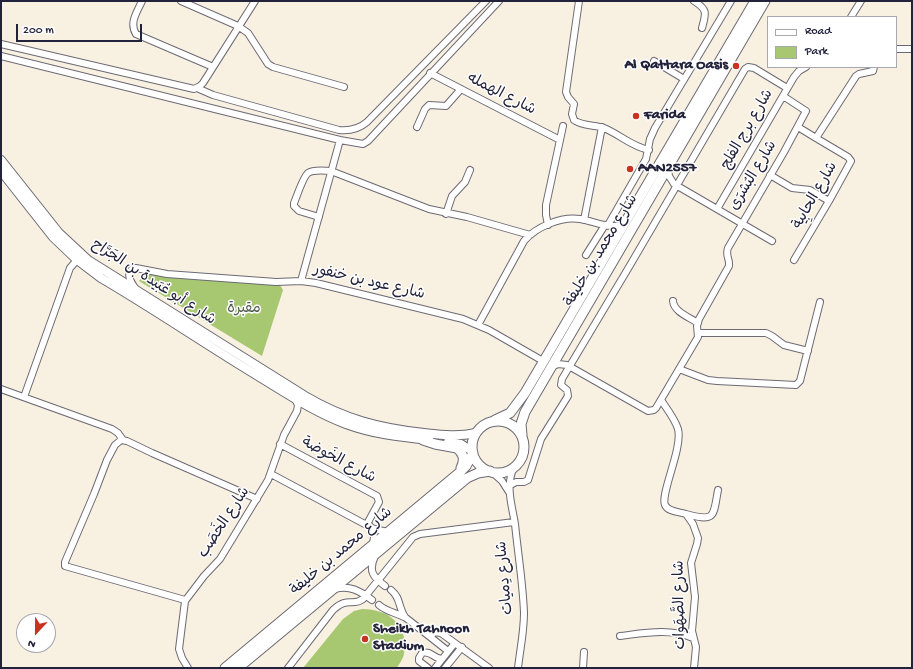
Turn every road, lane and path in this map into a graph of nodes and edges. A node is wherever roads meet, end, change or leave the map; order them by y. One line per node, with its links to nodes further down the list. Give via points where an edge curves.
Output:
1 (142, 1): 20 (street, via 132,24 136,34)
2 (181, 1): 13 (street)
3 (255, 1): 13 (street)
4 (486, 1): 26 (street, via 368,122 356,129 339,130 213,95)
5 (499, 1): 23 (street)
6 (579, 1): 33 (street, via 566,95 574,104 572,117 576,122)
7 (694, 1): 14 (street, via 706,10)
8 (731, 1): 24 (street)
9 (755, 1): 51 (highway, شارع محمد بن خليفة)
10 (765, 1): 39 (highway, شارع محمد بن خليفة)
11 (861, 1): 12 (street)
12 (852, 16)
13 (238, 26): 20 (street); 25 (street, via 248,33 268,64 273,67)
14 (702, 28)
15 (1, 44): 26 (street, via 190,89)
16 (897, 49): 17 (street)
17 (912, 49)
18 (1, 56): 35 (street)
19 (654, 61): 24 (street)
20 (213, 67): 26 (street)
21 (805, 68): 27 (street, شارع برج الفلج, via 796,74)
22 (874, 68): 34 (street, via 873,72 856,76)
23 (430, 73): 28 (street, شارع الهمله); 35 (street, via 366,143)
24 (684, 79): 37 (street, via 654,128)
25 (344, 86)
26 (197, 88)
27 (787, 88): 29 (street, شارع برج الفلج); 44 (street, via 754,68 745,69)
28 (461, 89): 32 (street, via 446,106 429,105); 36 (street, شارع الهمله)
29 (783, 96): 31 (street, شارع البُشرَى, via 806,111); 47 (street, شارع برج الفلج)
30 (563, 126): 36 (street)
31 (798, 126): 34 (street); 43 (street, شارع البُشرَى)
32 (417, 127)
33 (602, 127): 37 (street); 50 (street)
34 (816, 138): 46 (street, شارع الحابِية, via 851,161)
35 (340, 140): 42 (street)
36 (560, 140): 53 (street, via 546,205)
37 (649, 150): 54 (street)
38 (1, 160): 62 (main road, شارع أبو عُبَيدة بن الجَرَّاح, via 64,238 88,260)
39 (668, 167): 44 (street, via 669,176); 45 (highway, شارع محمد بن خليفة)
40 (470, 170): 48 (street, via 465,182 452,196)
41 (1, 171): 59 (main road, شارع أبو عُبَيدة بن الجَرَّاح, via 54,237)
42 (331, 171): 48 (street); 49 (street); 49 (street, via 314,171 308,174 294,203 299,211)
43 (770, 175): 46 (street, via 792,188 810,190); 52 (street, شارع البُشرَى)
44 (675, 184): 45 (street); 47 (street); 71 (street, via 629,267)
45 (657, 186): 68 (highway, شارع محمد بن خليفة)
46 (829, 201): 60 (street, شارع الحابِية)
47 (717, 209): 52 (street)
48 (446, 214): 55 (street)
49 (319, 217): 61 (street)
50 (584, 220): 53 (street, via 564,219); 54 (street)
51 (625, 223): 54 (street, via 618,226); 56 (highway, شارع محمد بن خليفة)
52 (741, 223): 57 (street); 65 (street, شارع البُشرَى, via 728,248 728,268)
53 (548, 225): 55 (street)
54 (606, 225): 56 (street, via 615,231); 58 (street)
55 (530, 235): 66 (street, via 521,246)
56 (616, 239): 70 (highway, شارع محمد بن خليفة)
57 (772, 242)
58 (586, 255)
59 (76, 260): 74 (street, via 70,268); 75 (main road, شارع أبو عُبَيدة بن الجَرَّاح)
60 (794, 260)
61 (301, 280): 62 (street, شارع عود بن خنفور, via 276,282 167,274 136,268 132,269 129,278); 66 (street, شارع عود بن خنفور, via 406,304)
62 (137, 292): 80 (main road, شارع أبو عُبَيدة بن الجَرَّاح, via 305,396 342,415 402,431 457,436)
63 (672, 301): 65 (street, via 676,309)
64 (820, 302): 69 (street)
65 (698, 323): 67 (street)
66 (478, 325): 70 (street, شارع عود بن خنفور)
67 (699, 333): 69 (street, via 766,333 784,345); 72 (street)
68 (560, 349): 70 (highway, شارع محمد بن خليفة); 71 (street, via 563,359)
69 (808, 350): 72 (street, via 799,383 793,386 717,382)
70 (547, 364): 71 (street); 79 (highway, شارع محمد بن خليفة, via 514,409); 81 (highway, شارع محمد بن خليفة, via 522,418)
71 (569, 366): 76 (street, via 648,411 654,410); 90 (street, via 561,383 568,396 541,439 528,478 525,482 516,482)
72 (679, 369): 76 (street)
73 (1, 389): 74 (street)
74 (24, 397): 82 (street, via 112,429)
75 (295, 399): 77 (main road, شارع أبو عُبَيدة بن الجَرَّاح); 78 (street)
76 (661, 400): 93 (street, via 679,433 664,503 669,509)
77 (309, 407): 78 (street); 83 (main road, شارع أبو عُبَيدة بن الجَرَّاح, via 363,430)
78 (297, 411): 84 (street, شارع الخَصَب)
79 (496, 420): 80 (highway, via 484,424); 81 (highway, via 511,424)
80 (476, 433): 85 (highway)
81 (522, 435): 86 (highway, via 524,453)
82 (123, 440): 92 (street); 105 (street, via 115,445 107,460 65,566)
83 (423, 440): 85 (main road, شارع أبو عُبَيدة بن الجَرَّاح, via 460,444); 88 (highway, via 460,450 464,460)
84 (280, 444): 89 (street, شارع الخَصَب); 95 (street, شارع الخَوضة, via 377,496 378,502)
85 (472, 452): 87 (highway, via 479,464); 88 (highway, شارع محمد بن خليفة)
86 (514, 468): 87 (highway, via 500,473); 90 (street, شارع دِميات)
87 (491, 472): 90 (street, شارع دِميات); 98 (highway, شارع محمد بن خليفة, via 478,473 467,478)
88 (460, 473): 96 (highway, شارع محمد بن خليفة)
89 (271, 474): 92 (street, شارع الخَصَب); 95 (street)
90 (509, 490): 94 (street, شارع دِميات)
91 (718, 490): 93 (street, via 714,512 710,517)
92 (257, 498): 105 (street, شارع الخَصَب, via 217,562)
93 (686, 514): 113 (street, شارع الصَّهَوات, via 698,538 691,563 695,597)
94 (514, 522): 99 (street, via 416,535); 129 (street, شارع دِميات, via 524,613)
95 (368, 525): 96 (street); 97 (street, via 373,533)
96 (388, 532): 97 (highway, شارع محمد بن خليفة)
97 (373, 544): 122 (highway, شارع محمد بن خليفة)
98 (377, 553): 99 (street, via 372,563); 102 (highway, شارع محمد بن خليفة)
99 (376, 578): 100 (street); 101 (street, via 370,587); 104 (street)
100 (384, 586)
101 (354, 589): 102 (street); 104 (street)
102 (331, 590): 119 (highway, شارع محمد بن خليفة)
103 (391, 590): 107 (street)
104 (366, 595): 106 (street); 124 (street, via 360,601 346,601 336,607)
105 (186, 600): 121 (street, شارع الخَصَب, via 179,650)
106 (372, 600)
107 (400, 602): 109 (street); 110 (street)
108 (379, 605): 109 (street)
109 (391, 612): 110 (street)
110 (406, 618): 112 (street)
111 (620, 636): 113 (street, via 669,632)
112 (431, 637): 114 (street, via 439,632); 116 (street)
113 (693, 638): 131 (street, شارع الصَّهَوات, via 696,647)
114 (455, 643): 115 (street); 116 (street)
115 (462, 647): 120 (street); 128 (street)
116 (448, 651): 118 (street)
117 (584, 652): 130 (street)
118 (442, 659): 125 (street, via 437,659 429,652 422,653 419,661); 126 (street)
119 (247, 664): 123 (highway, شارع محمد بن خليفة)
120 (447, 666): 127 (street)
121 (188, 668)
122 (225, 668)
123 (238, 668)
124 (288, 668)
125 (428, 668)
126 (435, 668)
127 (454, 668)
128 (489, 668)
129 (516, 668)
130 (583, 668)
131 (694, 668)

